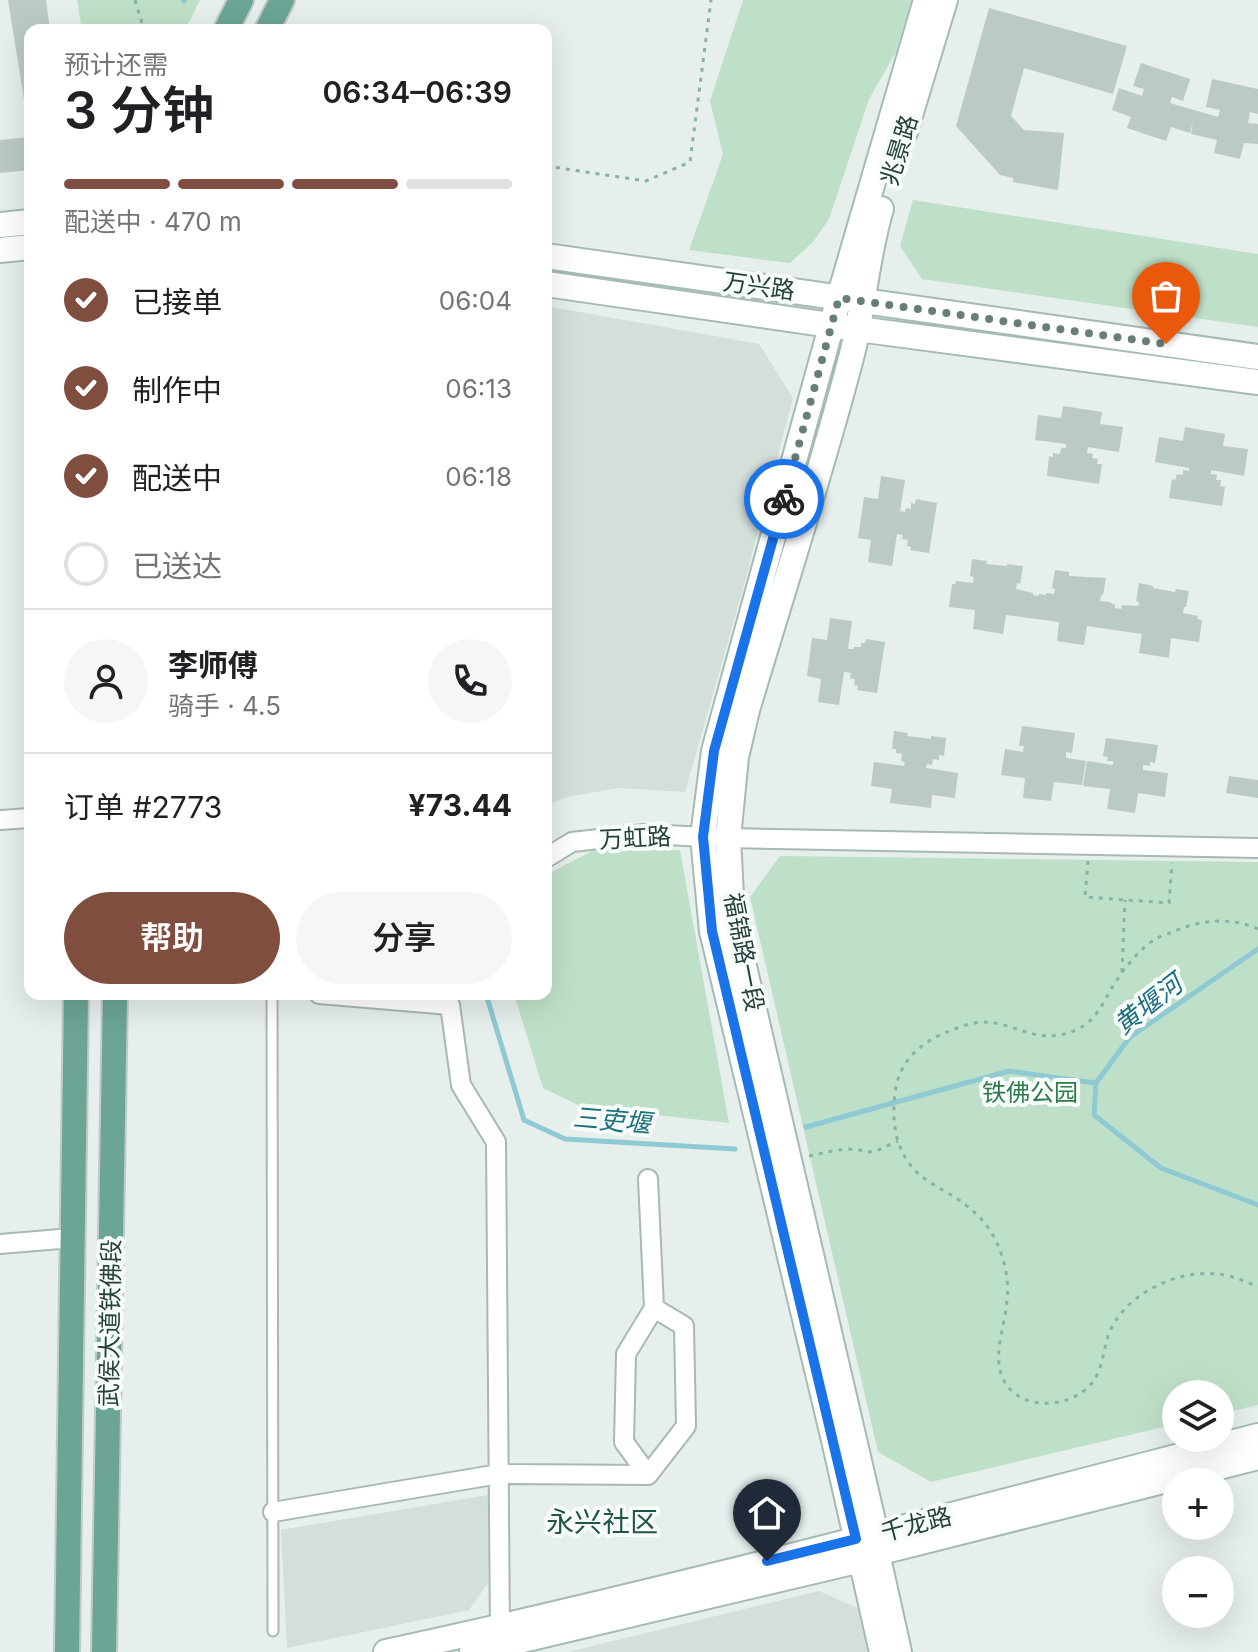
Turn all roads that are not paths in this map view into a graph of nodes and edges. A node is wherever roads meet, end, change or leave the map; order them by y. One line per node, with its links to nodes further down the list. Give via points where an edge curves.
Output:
1 (241, 0): 5 (main road)
2 (282, 0): 6 (main road)
3 (926, 0): 13 (street, 兆景路)
4 (945, 0): 13 (street, 兆景路)
5 (229, 24)
6 (270, 24)
7 (24, 223): 8 (street)
8 (0, 225)
9 (24, 248): 10 (street)
10 (0, 250)
11 (552, 257): 13 (street, 万兴路)
12 (552, 285): 14 (street)
13 (850, 300): 14 (street, 福锦路一段); 15 (street, 福锦路一段); 16 (street, 万兴路)
14 (833, 325): 15 (street); 20 (street, 福锦路一段, via 714,751)
15 (858, 329): 17 (street); 20 (street, 福锦路一段)
16 (1258, 357)
17 (1258, 382)
18 (24, 818): 19 (street)
19 (0, 820)
20 (715, 837): 21 (street, 万虹路); 22 (street, 万虹路, via 644,834 572,842); 36 (street, 福锦路一段, via 789,1161); 36 (street, 福锦路一段, via 712,931)
21 (1258, 848)
22 (552, 854)
23 (76, 1000): 28 (main road, 武侯大道铁佛段)
24 (115, 1000): 40 (main road, 武侯大道铁佛段)
25 (272, 1000): 35 (lane)
26 (451, 1000): 33 (street, via 461,1085 496,1142)
27 (648, 1179): 30 (street)
28 (72, 1238): 29 (street); 39 (main road, 武侯大道铁佛段)
29 (0, 1244)
30 (654, 1308): 34 (street, via 626,1354 624,1442); 34 (street, via 684,1326 686,1426)
31 (1258, 1436): 36 (street, 千龙路)
32 (1258, 1457): 36 (street, 千龙路)
33 (499, 1474): 34 (street); 35 (street); 38 (street)
34 (648, 1475)
35 (273, 1512): 37 (lane)
36 (867, 1546): 38 (street, 千龙路); 43 (street, 福锦路一段); 44 (street, 福锦路一段)
37 (273, 1631)
38 (500, 1641): 41 (street, 千龙路); 42 (street, 千龙路)
39 (67, 1652)
40 (104, 1652)
41 (386, 1652)
42 (472, 1652)
43 (882, 1652)
44 (899, 1652)

